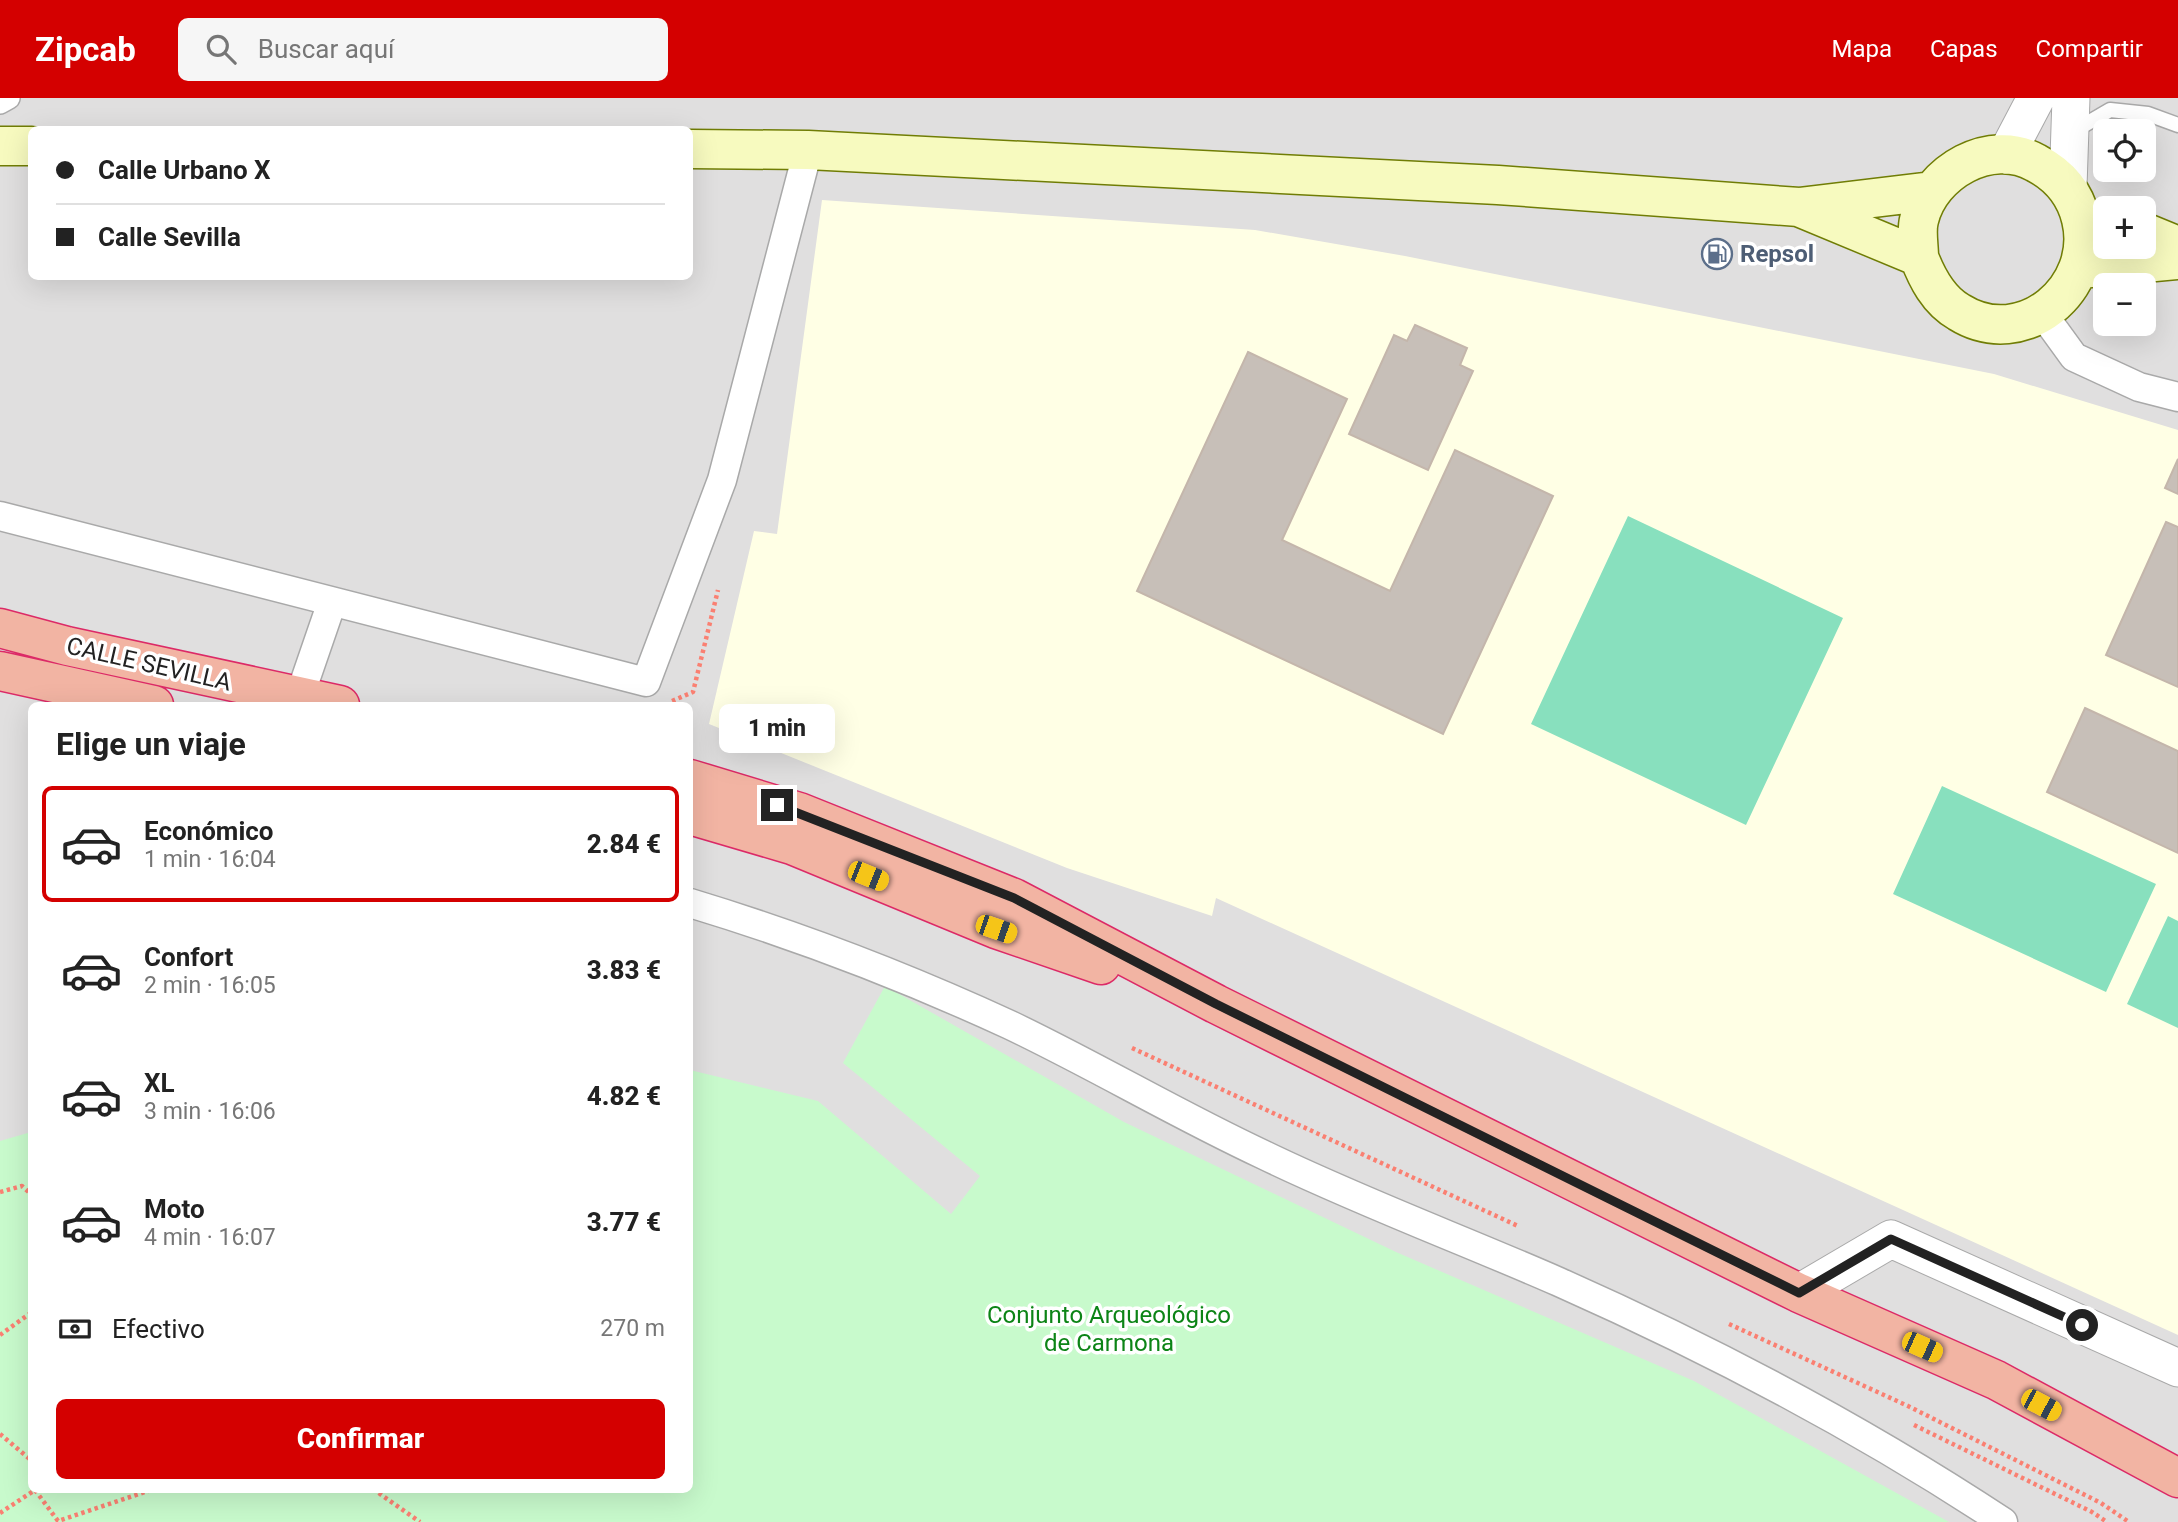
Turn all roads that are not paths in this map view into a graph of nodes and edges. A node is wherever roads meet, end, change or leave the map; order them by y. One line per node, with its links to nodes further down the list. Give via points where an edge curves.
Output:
1 (9, 98): 3 (street)
2 (2036, 98): 10 (street)
3 (0, 103)
4 (2070, 116): 5 (lane, via 2110,110 2148,114); 12 (street)
5 (2178, 125)
6 (0, 146): 7 (main road)
7 (28, 146)
8 (693, 149): 9 (main road)
9 (808, 150): 13 (main road, via 1498,185); 20 (street, via 722,480 646,682)
10 (2006, 155): 11 (main road, via 1978,158 1952,170); 12 (main road, via 2035,162)
11 (1932, 191): 13 (main road); 15 (main road, via 1919,220)
12 (2084, 202): 16 (main road, via 2086,237)
13 (1799, 207): 15 (main road)
14 (2171, 246): 16 (main road)
15 (1919, 257): 17 (main road, via 1930,284 1959,312 1986,322 2016,323)
16 (2080, 269): 17 (main road, via 2065,294)
17 (2042, 313): 18 (street, via 2074,357 2139,387)
18 (2178, 397)
19 (0, 516): 20 (street)
20 (332, 602): 24 (street)
21 (0, 628): 22 (highway, CALLE SEVILLA)
22 (67, 646): 23 (street); 24 (highway, CALLE SEVILLA)
23 (1, 672): 25 (highway, CALLE SEVILLA)
24 (299, 698): 26 (highway, CALLE SEVILLA)
25 (140, 702)
26 (322, 702)
27 (693, 780): 30 (highway, via 799,812 1014,898)
28 (693, 816): 30 (highway, via 792,845 996,929)
29 (693, 904): 34 (street, via 789,935 930,990 1023,1032 1265,1156 1601,1302 1763,1382)
30 (1216, 1004): 31 (highway)
31 (1799, 1293): 32 (street, via 1891,1239); 33 (highway, via 1996,1380)
32 (2178, 1368)
33 (2178, 1478)
34 (2003, 1522)

